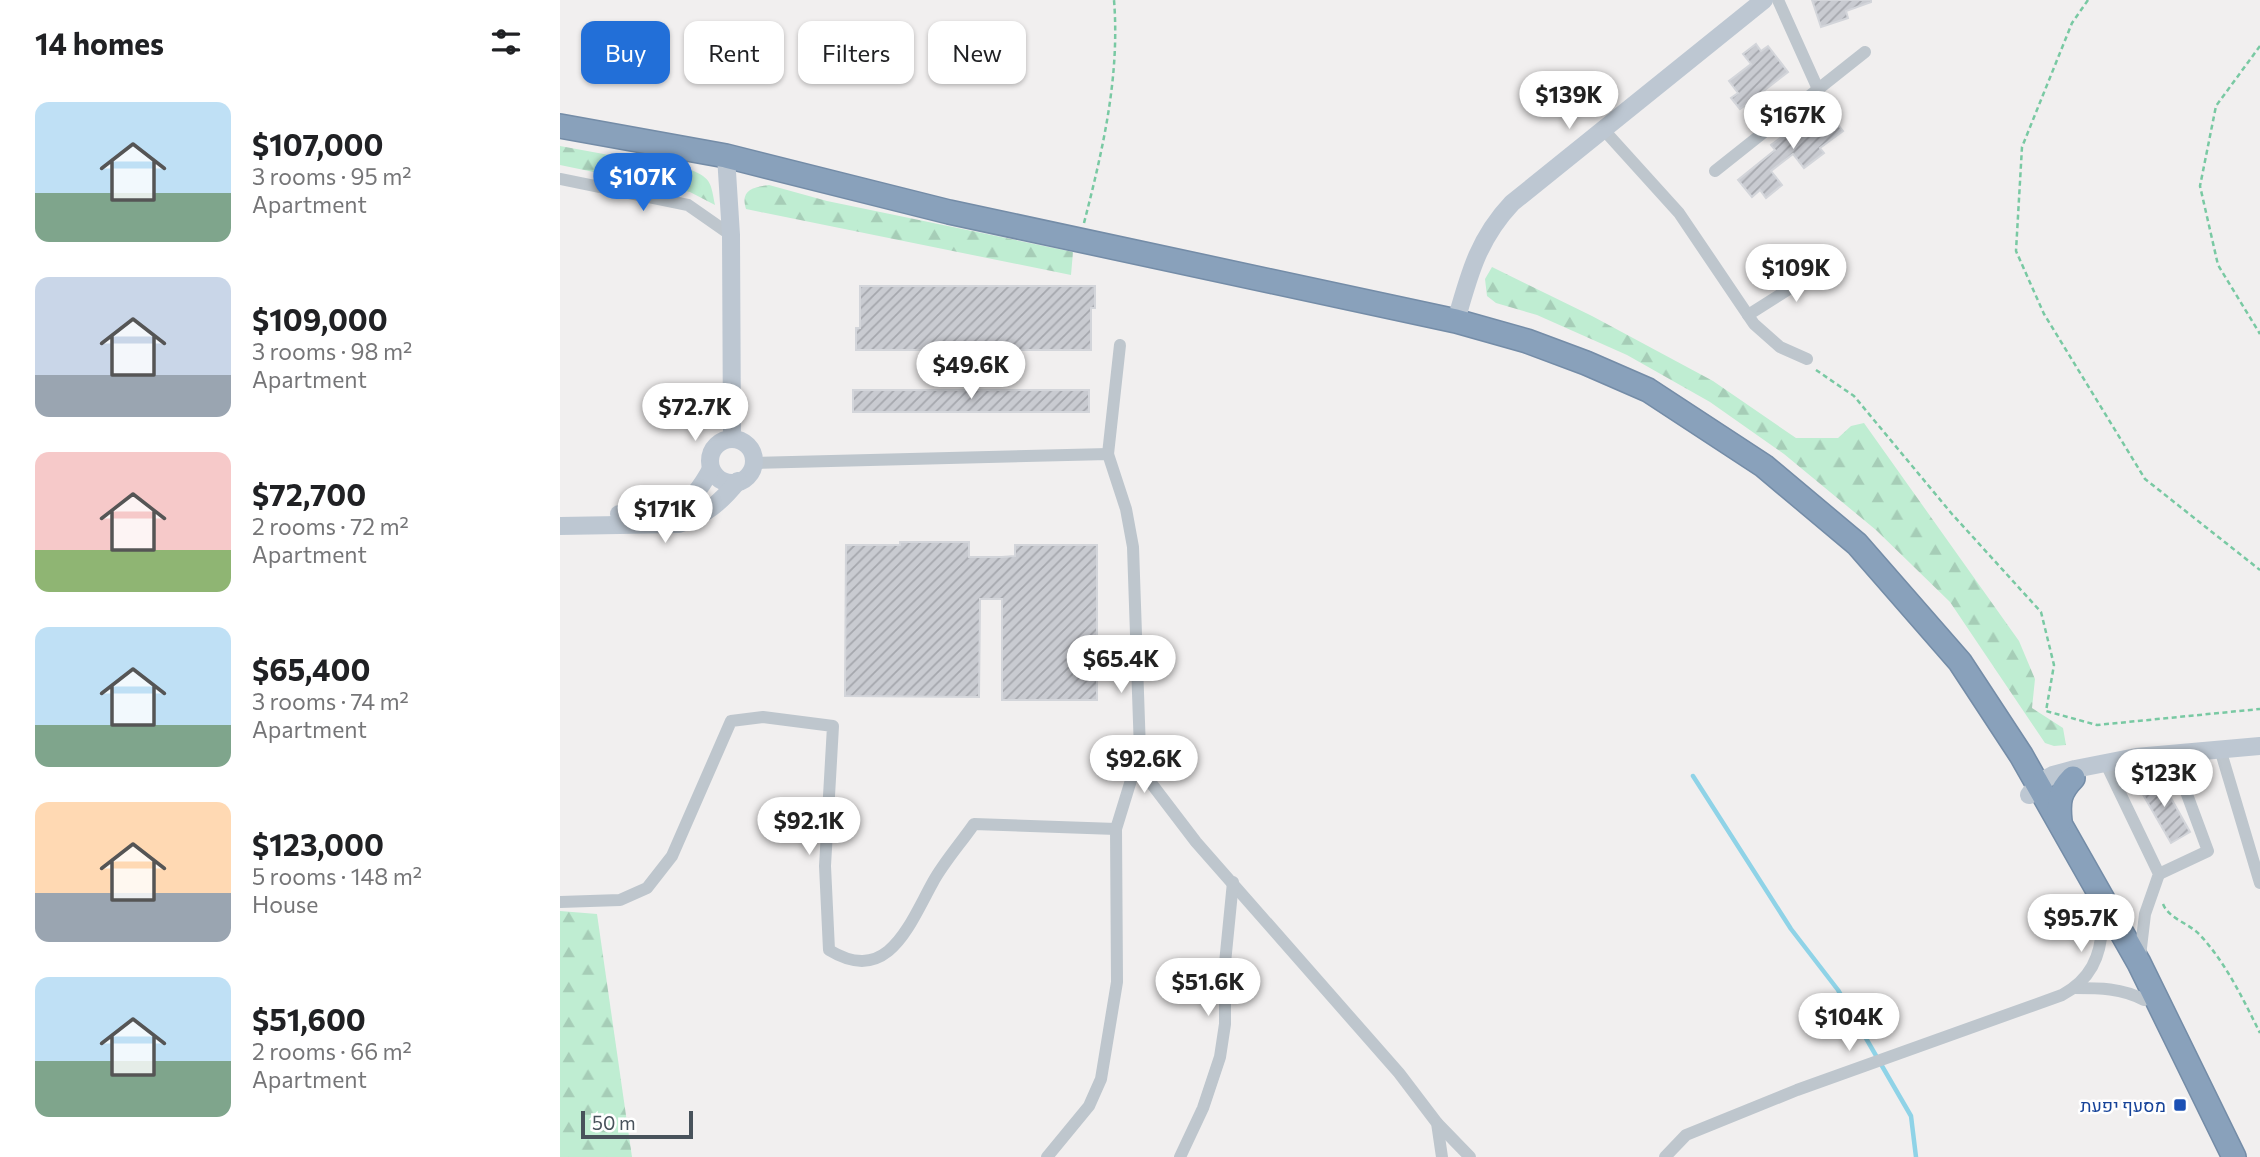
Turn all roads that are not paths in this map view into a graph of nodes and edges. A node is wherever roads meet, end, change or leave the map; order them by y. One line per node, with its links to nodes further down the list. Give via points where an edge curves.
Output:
1 (1763, 0): 6 (street)
2 (1778, 0): 4 (street)
3 (1865, 52): 4 (street)
4 (1818, 89): 8 (street)
5 (560, 126): 7 (highway)
6 (1603, 129): 12 (street, via 1679,213); 13 (street, via 1497,218 1477,252)
7 (726, 156): 10 (street); 13 (highway, via 949,212)
8 (1715, 171)
9 (560, 179): 10 (street, via 688,205)
10 (731, 235): 16 (street)
11 (1827, 265): 12 (street)
12 (1748, 315): 15 (street, via 1771,341)
13 (1456, 321): 23 (highway, via 1527,341 1648,390 1764,466 1814,506 1857,544)
14 (1120, 345): 17 (street)
15 (1807, 359)
16 (732, 439): 18 (street, via 750,449); 19 (street, via 714,448)
17 (1108, 454): 18 (street); 26 (street, via 1133,547)
18 (753, 463): 20 (street, via 747,476)
19 (711, 469): 20 (street, via 720,479); 21 (street, via 693,497 670,511)
20 (738, 481): 22 (street, via 716,506 679,524)
21 (560, 514)
22 (560, 526)
23 (1898, 591): 28 (highway, via 1960,662); 31 (highway)
24 (2260, 746): 25 (street)
25 (2220, 749): 27 (street); 36 (street)
26 (1140, 751): 33 (street); 35 (street, via 1151,783 1165,804)
27 (2172, 754): 29 (street); 34 (street, via 2208,851)
28 (2025, 761): 30 (highway); 31 (highway)
29 (2106, 764): 30 (street); 34 (street)
30 (2068, 775): 31 (street); 32 (highway, via 2059,800)
31 (2037, 790): 32 (highway); 38 (highway)
32 (2060, 821): 39 (highway)
33 (1116, 829): 37 (street, via 974,824 896,945 872,961 844,959 829,950 825,866 833,726 763,717 731,721 672,856 647,888 620,900); 43 (street, via 1117,982 1101,1079 1089,1106)
34 (2157, 880): 39 (street, via 2145,914)
35 (1233, 882): 42 (street); 44 (street, via 1220,1057)
36 (2260, 883)
37 (560, 902)
38 (2102, 926): 40 (street, via 2096,962); 41 (highway)
39 (2139, 963): 48 (highway)
40 (2074, 988): 41 (street, via 2119,990); 47 (street, via 1686,1135)
41 (2144, 1000): 48 (highway)
42 (1437, 1123): 45 (street); 46 (street)
43 (1046, 1157)
44 (1180, 1157)
45 (1443, 1157)
46 (1470, 1157)
47 (1665, 1157)
48 (2234, 1157)

